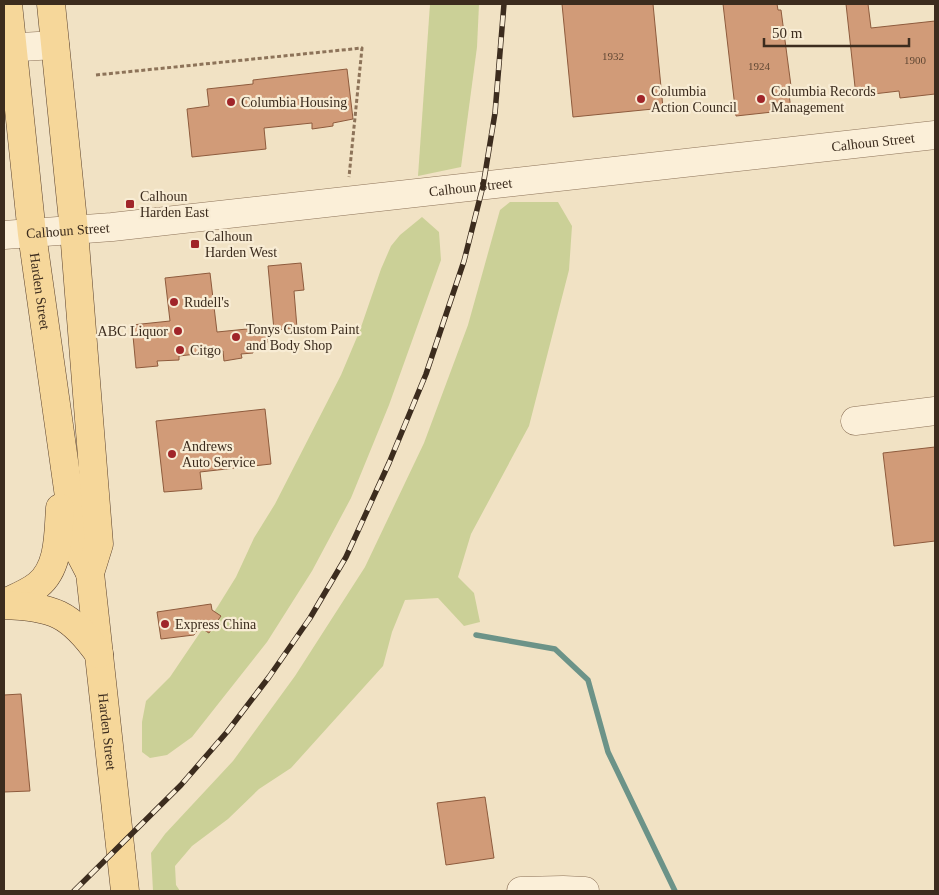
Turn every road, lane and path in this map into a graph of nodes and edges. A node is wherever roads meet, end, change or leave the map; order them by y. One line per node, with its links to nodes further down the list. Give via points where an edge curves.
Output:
1 (8, 4): 4 (main road, Harden Street)
2 (51, 4): 3 (main road, Harden Street)
3 (55, 45): 4 (street); 8 (main road, Harden Street)
4 (8, 48): 9 (main road, Harden Street)
5 (96, 75): 7 (path, via 362,48)
6 (935, 135): 8 (street, Calhoun Street)
7 (349, 178)
8 (74, 231): 9 (street, Calhoun Street); 14 (main road, Harden Street, via 99,544)
9 (32, 234): 10 (street, Calhoun Street); 13 (main road, Harden Street)
10 (4, 235)
11 (935, 411): 12 (street)
12 (856, 421)
13 (63, 454): 14 (main road, Harden Street, via 76,546); 15 (main road, via 59,528 53,563 38,585)
14 (90, 573): 16 (main road, Harden Street)
15 (4, 604): 16 (main road, via 44,609 64,617 85,634)
16 (99, 654): 17 (main road, Harden Street)
17 (125, 891)
18 (521, 891): 19 (street)
19 (585, 891)

